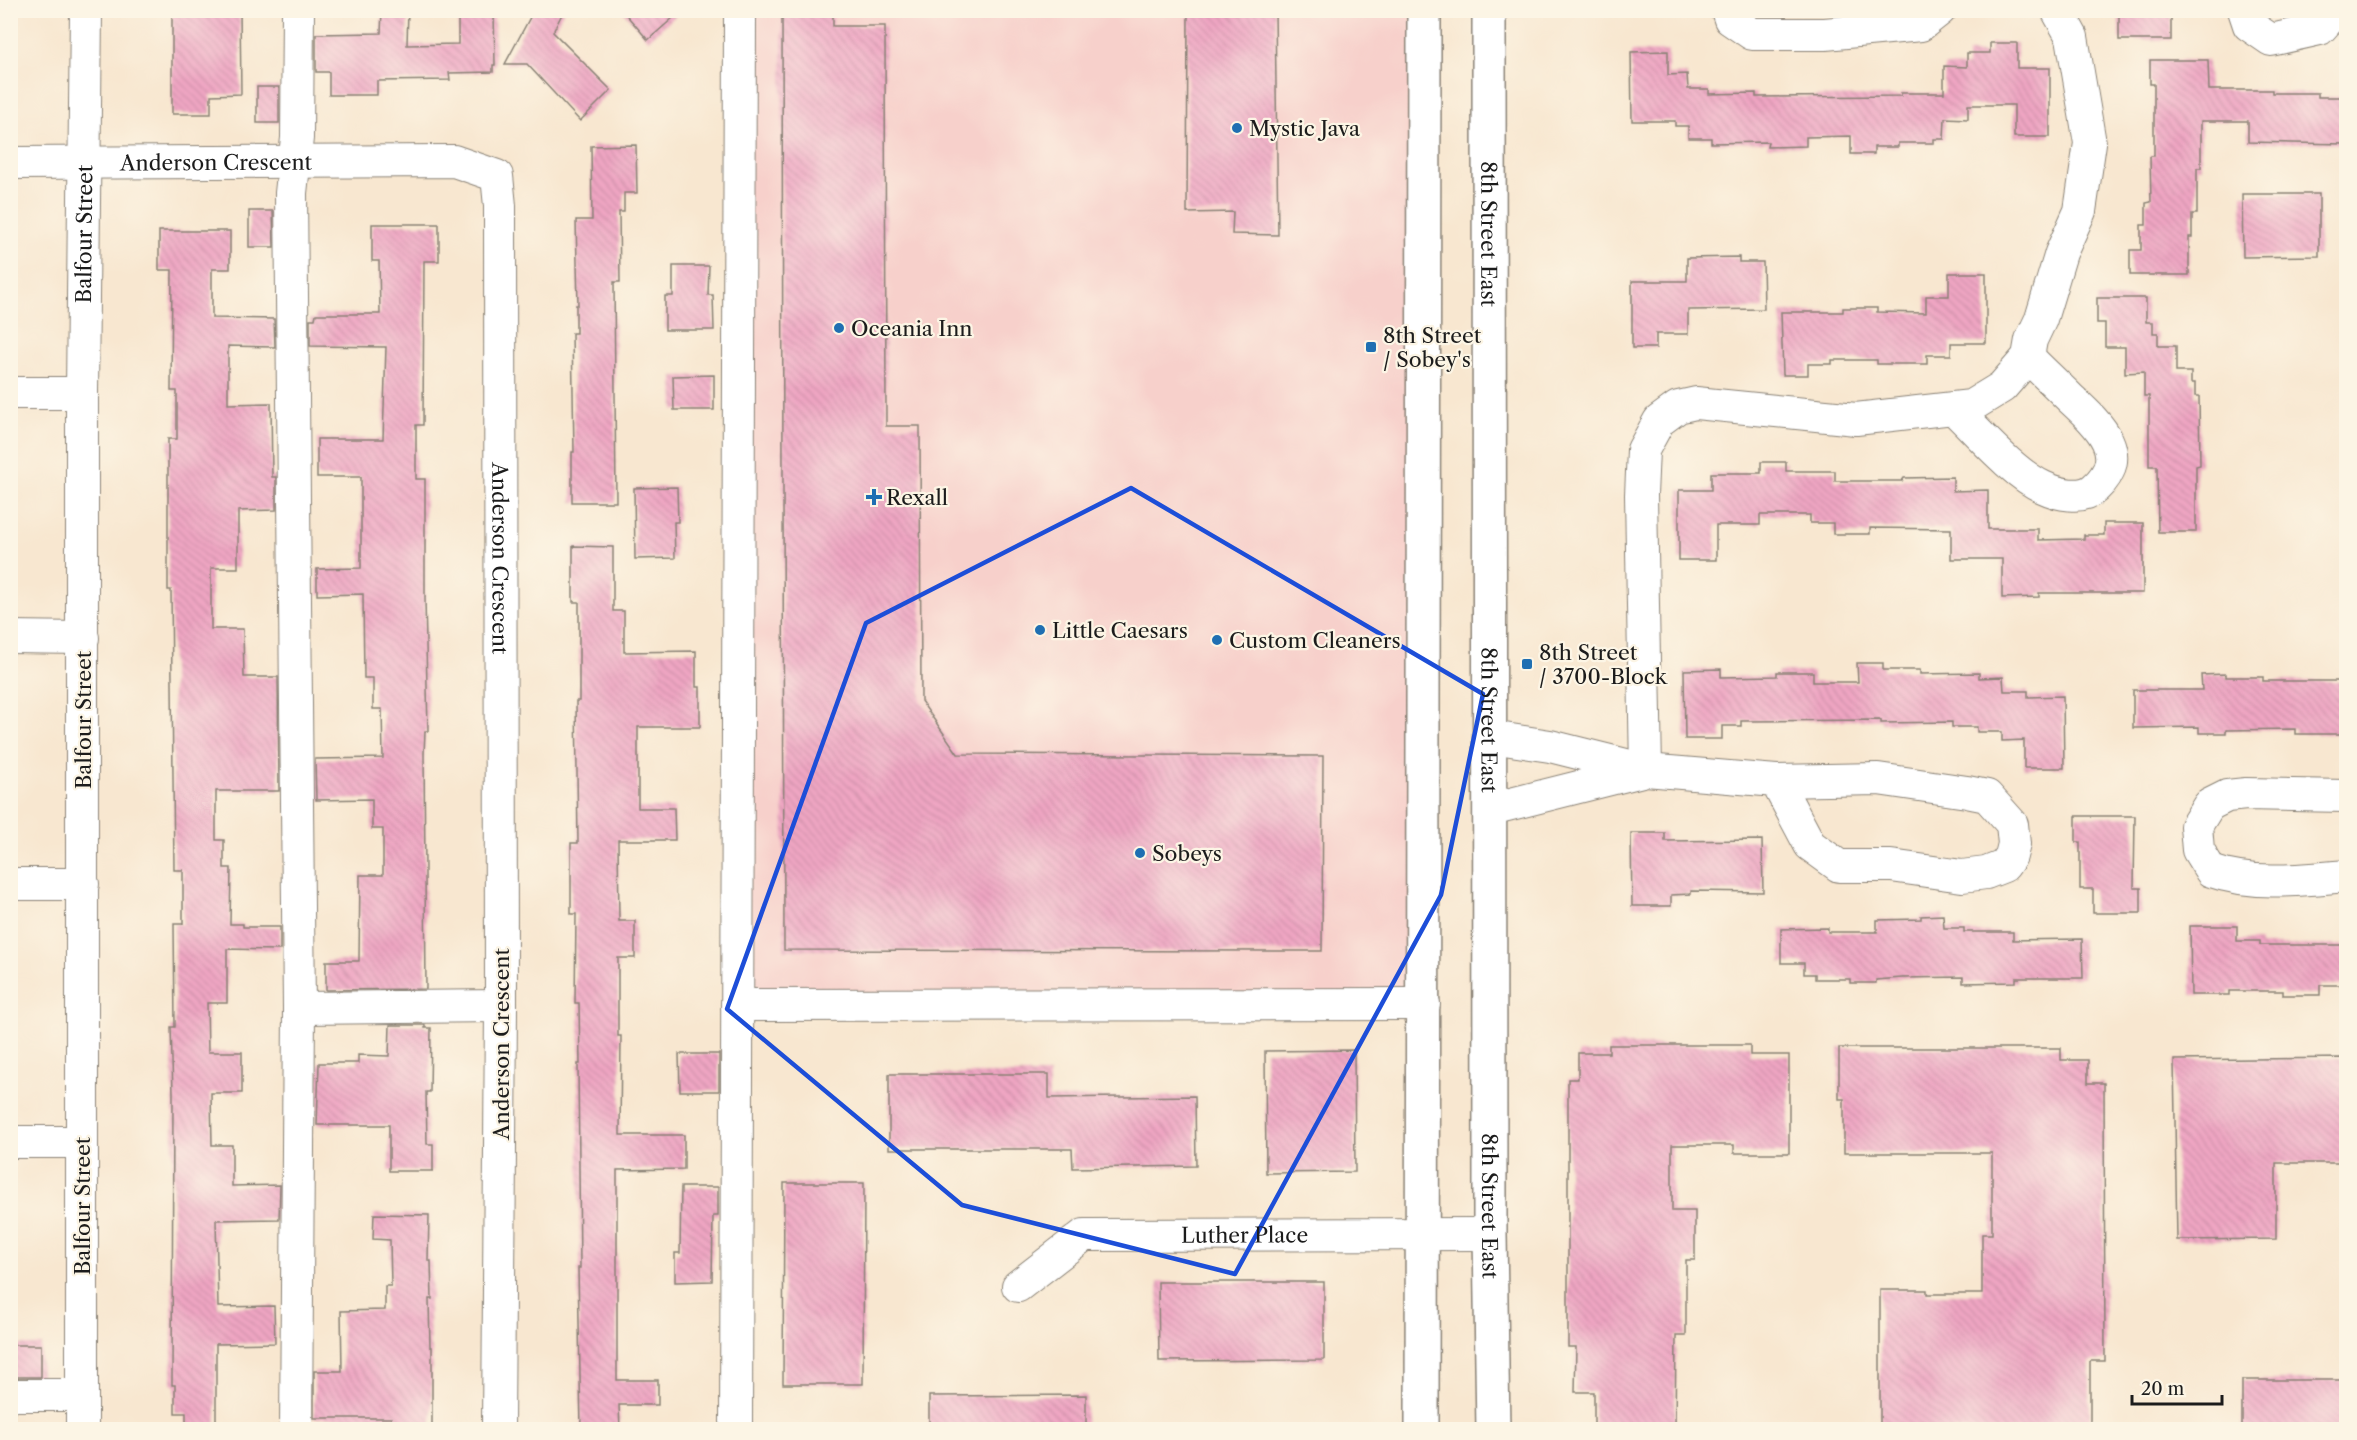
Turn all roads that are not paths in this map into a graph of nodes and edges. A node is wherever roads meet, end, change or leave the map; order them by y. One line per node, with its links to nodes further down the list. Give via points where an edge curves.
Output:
1 (86, 10): 12 (street, Balfour Street)
2 (298, 10): 13 (street)
3 (740, 10): 29 (street)
4 (1424, 10): 28 (main road)
5 (1727, 10): 6 (street, via 1730,19 1752,34 1837,33 1921,25)
6 (1940, 10)
7 (2057, 10): 14 (street, via 2072,38 2090,143 2080,211 2061,254)
8 (2244, 10): 9 (street, via 2249,25 2271,40 2320,28)
9 (2337, 10)
10 (1490, 16): 20 (main road, 8th Street East)
11 (10, 163): 12 (street, Anderson Crescent)
12 (85, 163): 13 (street, Anderson Crescent); 16 (street, Balfour Street)
13 (295, 163): 30 (street, Anderson Crescent, via 454,161 497,176); 31 (street, via 291,205)
14 (2028, 357): 17 (street, via 1988,397); 17 (street, via 2099,425 2111,446 2112,465 2105,479 2090,492 2064,495 2027,479)
15 (10, 393): 16 (street)
16 (82, 393): 19 (street, Balfour Street)
17 (1954, 409): 21 (street, via 1857,419 1696,404 1678,408 1659,421 1643,450 1641,495)
18 (10, 638): 19 (street)
19 (83, 638): 27 (street, Balfour Street)
20 (1491, 737): 21 (street, via 1551,746); 24 (main road, 8th Street East)
21 (1646, 770): 22 (street); 24 (street)
22 (1776, 782): 22 (street, via 1878,779 1987,796 2012,824 2012,856 2004,866 1962,876 1891,866 1839,866 1810,845)
23 (2346, 796): 25 (street, via 2227,796 2209,805 2196,826 2198,850 2211,871 2222,875 2296,881)
24 (1491, 809): 35 (main road, 8th Street East)
25 (2346, 876)
26 (10, 884): 27 (street)
27 (83, 884): 33 (street, Balfour Street)
28 (1424, 1004): 29 (street); 34 (main road)
29 (737, 1005): 42 (street)
30 (501, 1006): 31 (street); 41 (street, Anderson Crescent)
31 (298, 1008): 40 (street)
32 (10, 1142): 33 (street)
33 (81, 1142): 38 (street, Balfour Street)
34 (1421, 1234): 35 (street, Luther Place); 36 (street, Luther Place, via 1084,1235); 43 (main road)
35 (1490, 1234): 44 (main road, 8th Street East)
36 (1018, 1286)
37 (10, 1395): 38 (street)
38 (82, 1395): 39 (street, Balfour Street)
39 (82, 1430)
40 (296, 1430)
41 (498, 1430)
42 (736, 1430)
43 (1422, 1430)
44 (1493, 1430)

